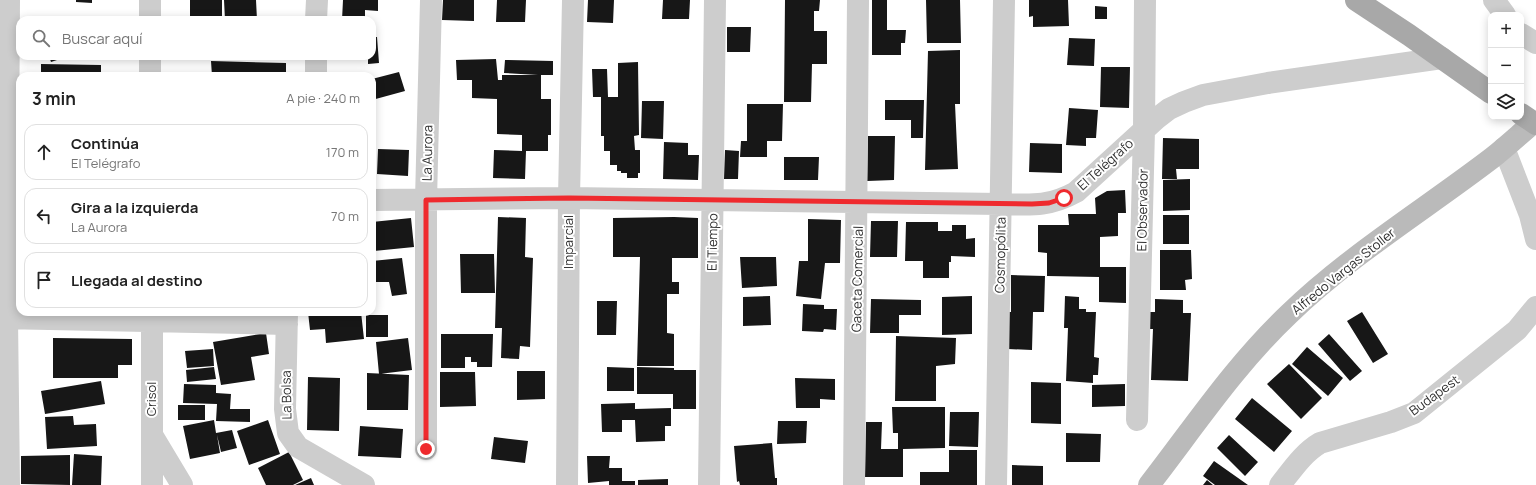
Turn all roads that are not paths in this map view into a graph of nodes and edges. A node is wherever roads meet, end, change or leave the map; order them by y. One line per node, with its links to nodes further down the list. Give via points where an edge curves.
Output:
1 (9, 0): 35 (street)
2 (150, 0): 13 (street)
3 (317, 0): 14 (street)
4 (430, 0): 28 (street, La Aurora)
5 (573, 0): 26 (street, Imparcial)
6 (715, 0): 29 (street, El Tiempo)
7 (858, 0): 30 (street, Gaceta Comercial)
8 (1004, 0): 31 (street, Cosmopólita)
9 (1145, 0): 24 (street, El Observador)
10 (1356, 0): 17 (main road)
11 (1494, 0): 12 (street)
12 (1503, 12)
13 (150, 16)
14 (316, 16)
15 (1524, 36): 16 (street)
16 (1536, 43)
17 (1442, 58): 22 (main road); 24 (street, El Telégrafo, via 1203,95 1169,110)
18 (150, 60): 20 (street)
19 (316, 60): 21 (street)
20 (150, 72)
21 (316, 72)
22 (1488, 91)
23 (1530, 120): 25 (main road, Alfredo Vargas Stoller)
24 (1144, 130): 31 (street, El Telégrafo, via 1086,183 1064,198 1049,203); 37 (street, El Observador)
25 (1504, 148): 32 (street, via 1520,186); 49 (main road, Alfredo Vargas Stoller, via 1347,265 1288,315 1242,364)
26 (569, 198): 28 (street, El Telégrafo); 29 (street, El Telégrafo); 45 (street, Imparcial)
27 (376, 200): 28 (street, El Telégrafo)
28 (426, 200): 39 (street, La Aurora)
29 (712, 201): 30 (street, El Telégrafo); 46 (street, El Tiempo)
30 (858, 203): 31 (street, El Telégrafo); 47 (street, Gaceta Comercial)
31 (1001, 204): 48 (street, Cosmopólita)
32 (1536, 239)
33 (1536, 307): 50 (street, Budapest, via 1517,330 1414,413 1320,443 1311,448)
34 (152, 317): 35 (street); 36 (street); 38 (street, Crisol)
35 (4, 318): 41 (street)
36 (287, 318): 40 (street, La Bolsa, via 284,409 288,433 298,447)
37 (1137, 420)
38 (151, 434): 42 (street, Crisol); 43 (street)
39 (426, 449)
40 (340, 477): 44 (street, La Bolsa)
41 (9, 485)
42 (152, 485)
43 (182, 485)
44 (364, 485)
45 (567, 485)
46 (709, 485)
47 (854, 485)
48 (996, 485)
49 (1149, 485)
50 (1280, 485)

